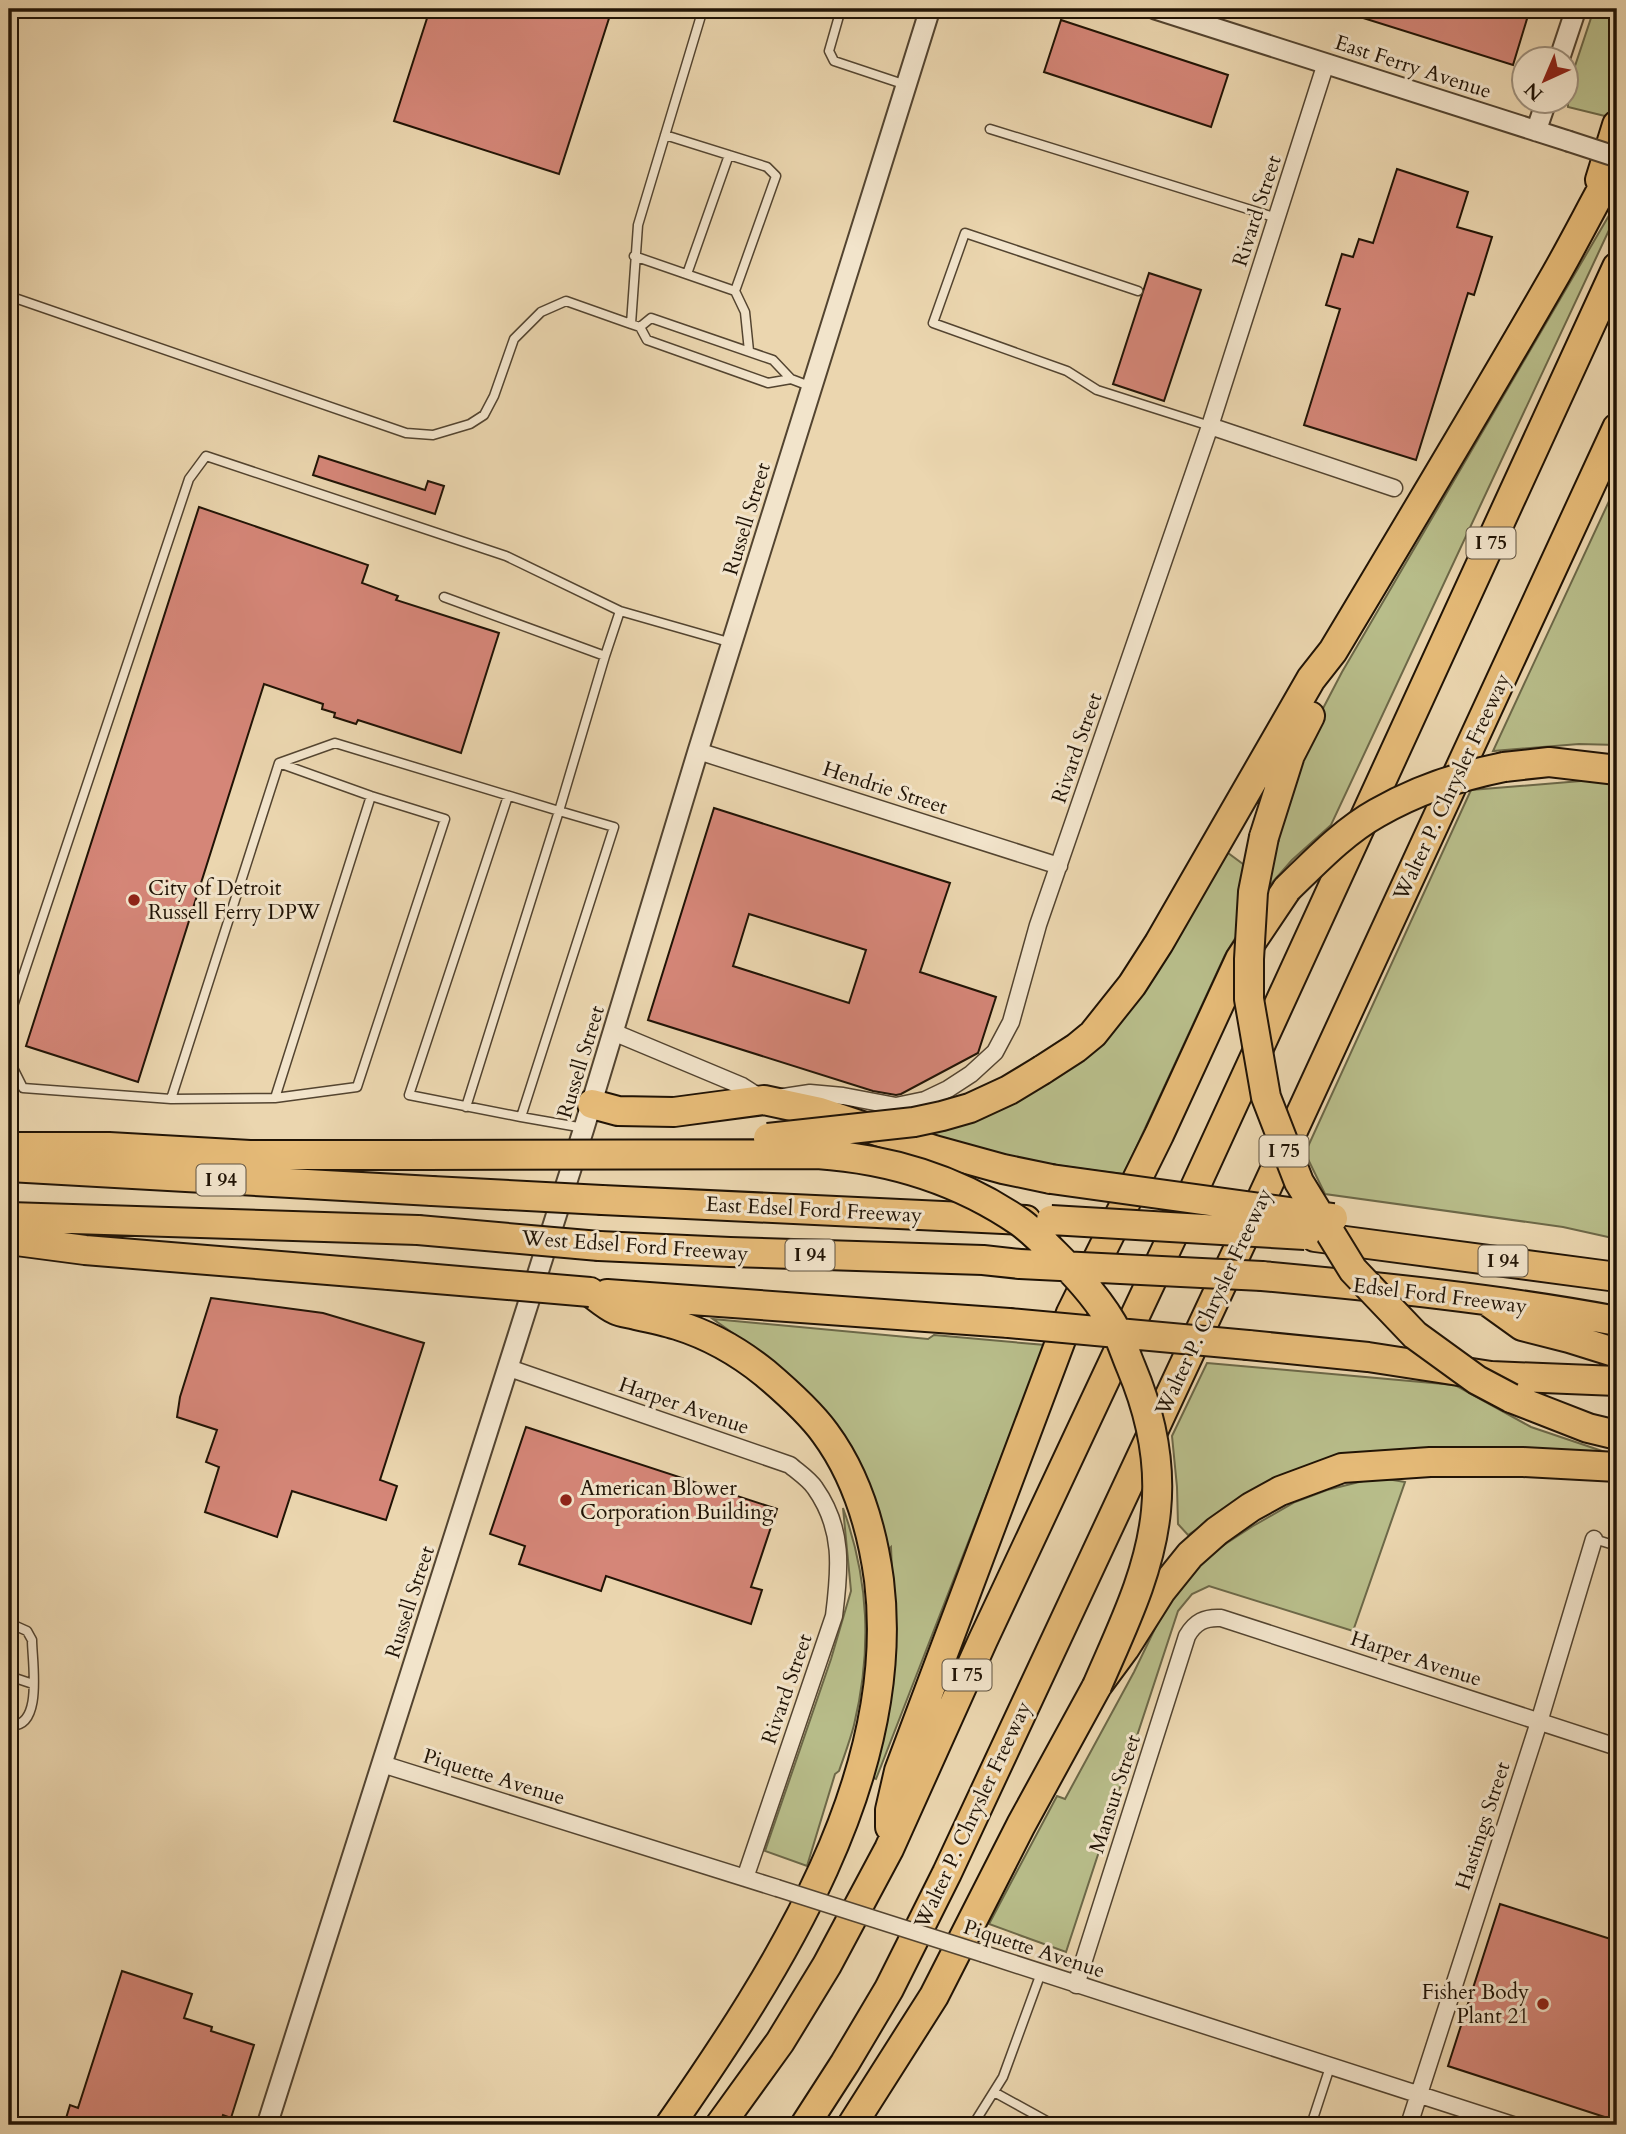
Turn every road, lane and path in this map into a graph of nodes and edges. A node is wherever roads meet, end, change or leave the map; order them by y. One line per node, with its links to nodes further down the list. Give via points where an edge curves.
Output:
1 (703, 9): 13 (lane)
2 (841, 9): 8 (lane, via 829,51 834,61)
3 (930, 9): 8 (street, Russell Street)
4 (1155, 9): 7 (street, East Ferry Avenue)
5 (1576, 9): 6 (street)
6 (1564, 46)
7 (1326, 63): 12 (street, East Ferry Avenue); 17 (street, Rivard Street)
8 (906, 85): 28 (street, Russell Street)
9 (1541, 116): 12 (street)
10 (1617, 125): 16 (highway)
11 (990, 129): 17 (lane)
12 (1536, 131): 15 (street, East Ferry Avenue, bridge)
13 (665, 135): 14 (lane); 18 (lane, via 638,225)
14 (729, 155): 20 (lane); 21 (lane, via 767,167 775,176)
15 (1617, 159): 16 (highway)
16 (1593, 203): 35 (highway, via 1505,362)
17 (1277, 218): 29 (street, Rivard Street)
18 (634, 256): 20 (lane); 24 (lane)
19 (1617, 267): 81 (highway, I 75)
20 (687, 274): 21 (lane)
21 (735, 291): 26 (lane, via 745,312)
22 (1138, 291): 29 (lane, via 965,233 933,323 1067,371 1097,390)
23 (9, 296): 24 (lane, via 406,433 433,435 484,415 514,339 541,312 566,301)
24 (631, 324): 25 (lane)
25 (640, 327): 26 (lane, via 651,318); 27 (lane, via 647,340 768,383)
26 (749, 351): 27 (lane, via 773,359)
27 (791, 379): 28 (lane)
28 (812, 387): 34 (street, Russell Street)
29 (1210, 426): 31 (street); 43 (street, Rivard Street)
30 (1617, 428): 91 (highway, Walter P. Chrysler Freeway / I 75, via 947,1873 889,1989)
31 (1394, 488)
32 (444, 597): 36 (lane)
33 (620, 611): 34 (lane); 36 (lane); 44 (lane, via 506,556 206,456 189,479 13,1006)
34 (732, 643): 37 (street, Russell Street)
35 (1333, 651): 54 (highway, bridge, via 1311,679 1132,985 1076,1048 1009,1090 970,1108 914,1122); 67 (highway, bridge, via 1324,687 1290,755 1264,837 1253,892 1249,999 1266,1097 1299,1182 1353,1270 1415,1335 1477,1380 1511,1398)
36 (605, 656): 42 (lane)
37 (698, 751): 43 (street, Hendrie Street); 45 (street, Russell Street)
38 (279, 763): 40 (lane); 41 (lane, via 335,743); 48 (lane)
39 (1617, 770): 81 (highway, bridge, via 1549,762 1466,775 1376,814 1331,847 1287,889 1240,959 1071,1313 899,1771 890,1810)
40 (371, 796): 47 (lane); 47 (lane, via 445,819 357,1087)
41 (508, 796): 42 (lane); 50 (lane, via 409,1095)
42 (559, 811): 50 (lane); 52 (lane, via 614,827)
43 (1059, 866): 49 (street, Rivard Street, via 1010,1022 995,1052 971,1074 925,1100 896,1106 810,1093)
44 (9, 1030)
45 (613, 1032): 49 (street); 51 (street, Russell Street)
46 (9, 1060): 48 (lane, via 23,1088)
47 (275, 1098): 48 (lane)
48 (171, 1099)
49 (765, 1100): 51 (highway, via 674,1112 618,1111); 58 (highway, bridge, via 820,1112 1003,1169 1336,1219)
50 (466, 1107): 52 (lane)
51 (588, 1116): 52 (lane); 65 (street, Russell Street)
52 (521, 1117)
53 (9, 1147): 54 (highway, bridge, via 250,1155)
54 (633, 1153): 76 (highway, bridge, via 817,1154 908,1168 972,1193 1021,1222 1079,1278 1113,1323 1139,1386 1150,1418 1157,1483 1151,1547 1142,1580)
55 (9, 1167): 58 (highway, East Edsel Ford Freeway / I 94, bridge, via 1051,1220)
56 (9, 1217): 59 (highway, West Edsel Ford Freeway / I 94, bridge, via 418,1230 600,1246)
57 (9, 1240): 62 (highway, bridge, via 590,1292)
58 (1388, 1245): 60 (highway, East Edsel Ford Freeway / I 94)
59 (1262, 1276): 61 (highway, Edsel Ford Freeway / I 94)
60 (1617, 1277)
61 (1487, 1301): 63 (highway, Edsel Ford Freeway / I 94); 64 (highway, via 1522,1326)
62 (679, 1312): 66 (highway, bridge, via 1009,1323 1368,1357 1491,1376); 89 (highway, via 696,1332 765,1374 825,1433 864,1510 874,1547 882,1641 867,1745 831,1851 774,1964)
63 (1617, 1321)
64 (1617, 1353)
65 (509, 1368): 69 (street, Harper Avenue, via 790,1465 814,1486); 80 (street, Russell Street)
66 (1617, 1381)
67 (1617, 1436)
68 (1617, 1467): 76 (highway, via 1523,1462 1386,1464 1342,1468 1280,1491 1217,1531 1190,1555)
69 (828, 1510): 82 (street, Rivard Street, via 837,1533 840,1571 834,1616)
70 (1594, 1539): 71 (lane); 77 (street, Hastings Street)
71 (1617, 1546)
72 (1201, 1620): 77 (street, Harper Avenue, via 1221,1618); 84 (street, Mansur Street, via 1186,1636)
73 (9, 1623): 75 (lane, via 27,1631 32,1640)
74 (9, 1676): 75 (lane)
75 (33, 1684): 78 (lane, via 34,1702 28,1717)
76 (1097, 1686): 92 (highway, via 934,1996)
77 (1539, 1722): 79 (street, Harper Avenue); 87 (street, Hastings Street)
78 (9, 1725)
79 (1617, 1747)
80 (382, 1763): 82 (street, Piquette Avenue); 88 (street, Russell Street)
81 (889, 1849): 90 (highway, I 75, via 828,1965)
82 (745, 1878): 83 (street, Piquette Avenue, bridge)
83 (1041, 1973): 84 (street, Piquette Avenue); 86 (lane)
84 (1076, 1984): 85 (street, Piquette Avenue)
85 (1330, 2067): 87 (street, Piquette Avenue); 95 (lane)
86 (994, 2092): 93 (lane); 94 (lane)
87 (1418, 2095): 96 (street, Hastings Street); 97 (street, Piquette Avenue)
88 (267, 2125)
89 (670, 2125)
90 (720, 2125)
91 (805, 2125)
92 (852, 2125)
93 (973, 2125)
94 (1054, 2125)
95 (1311, 2125)
96 (1409, 2125)
97 (1513, 2125)

